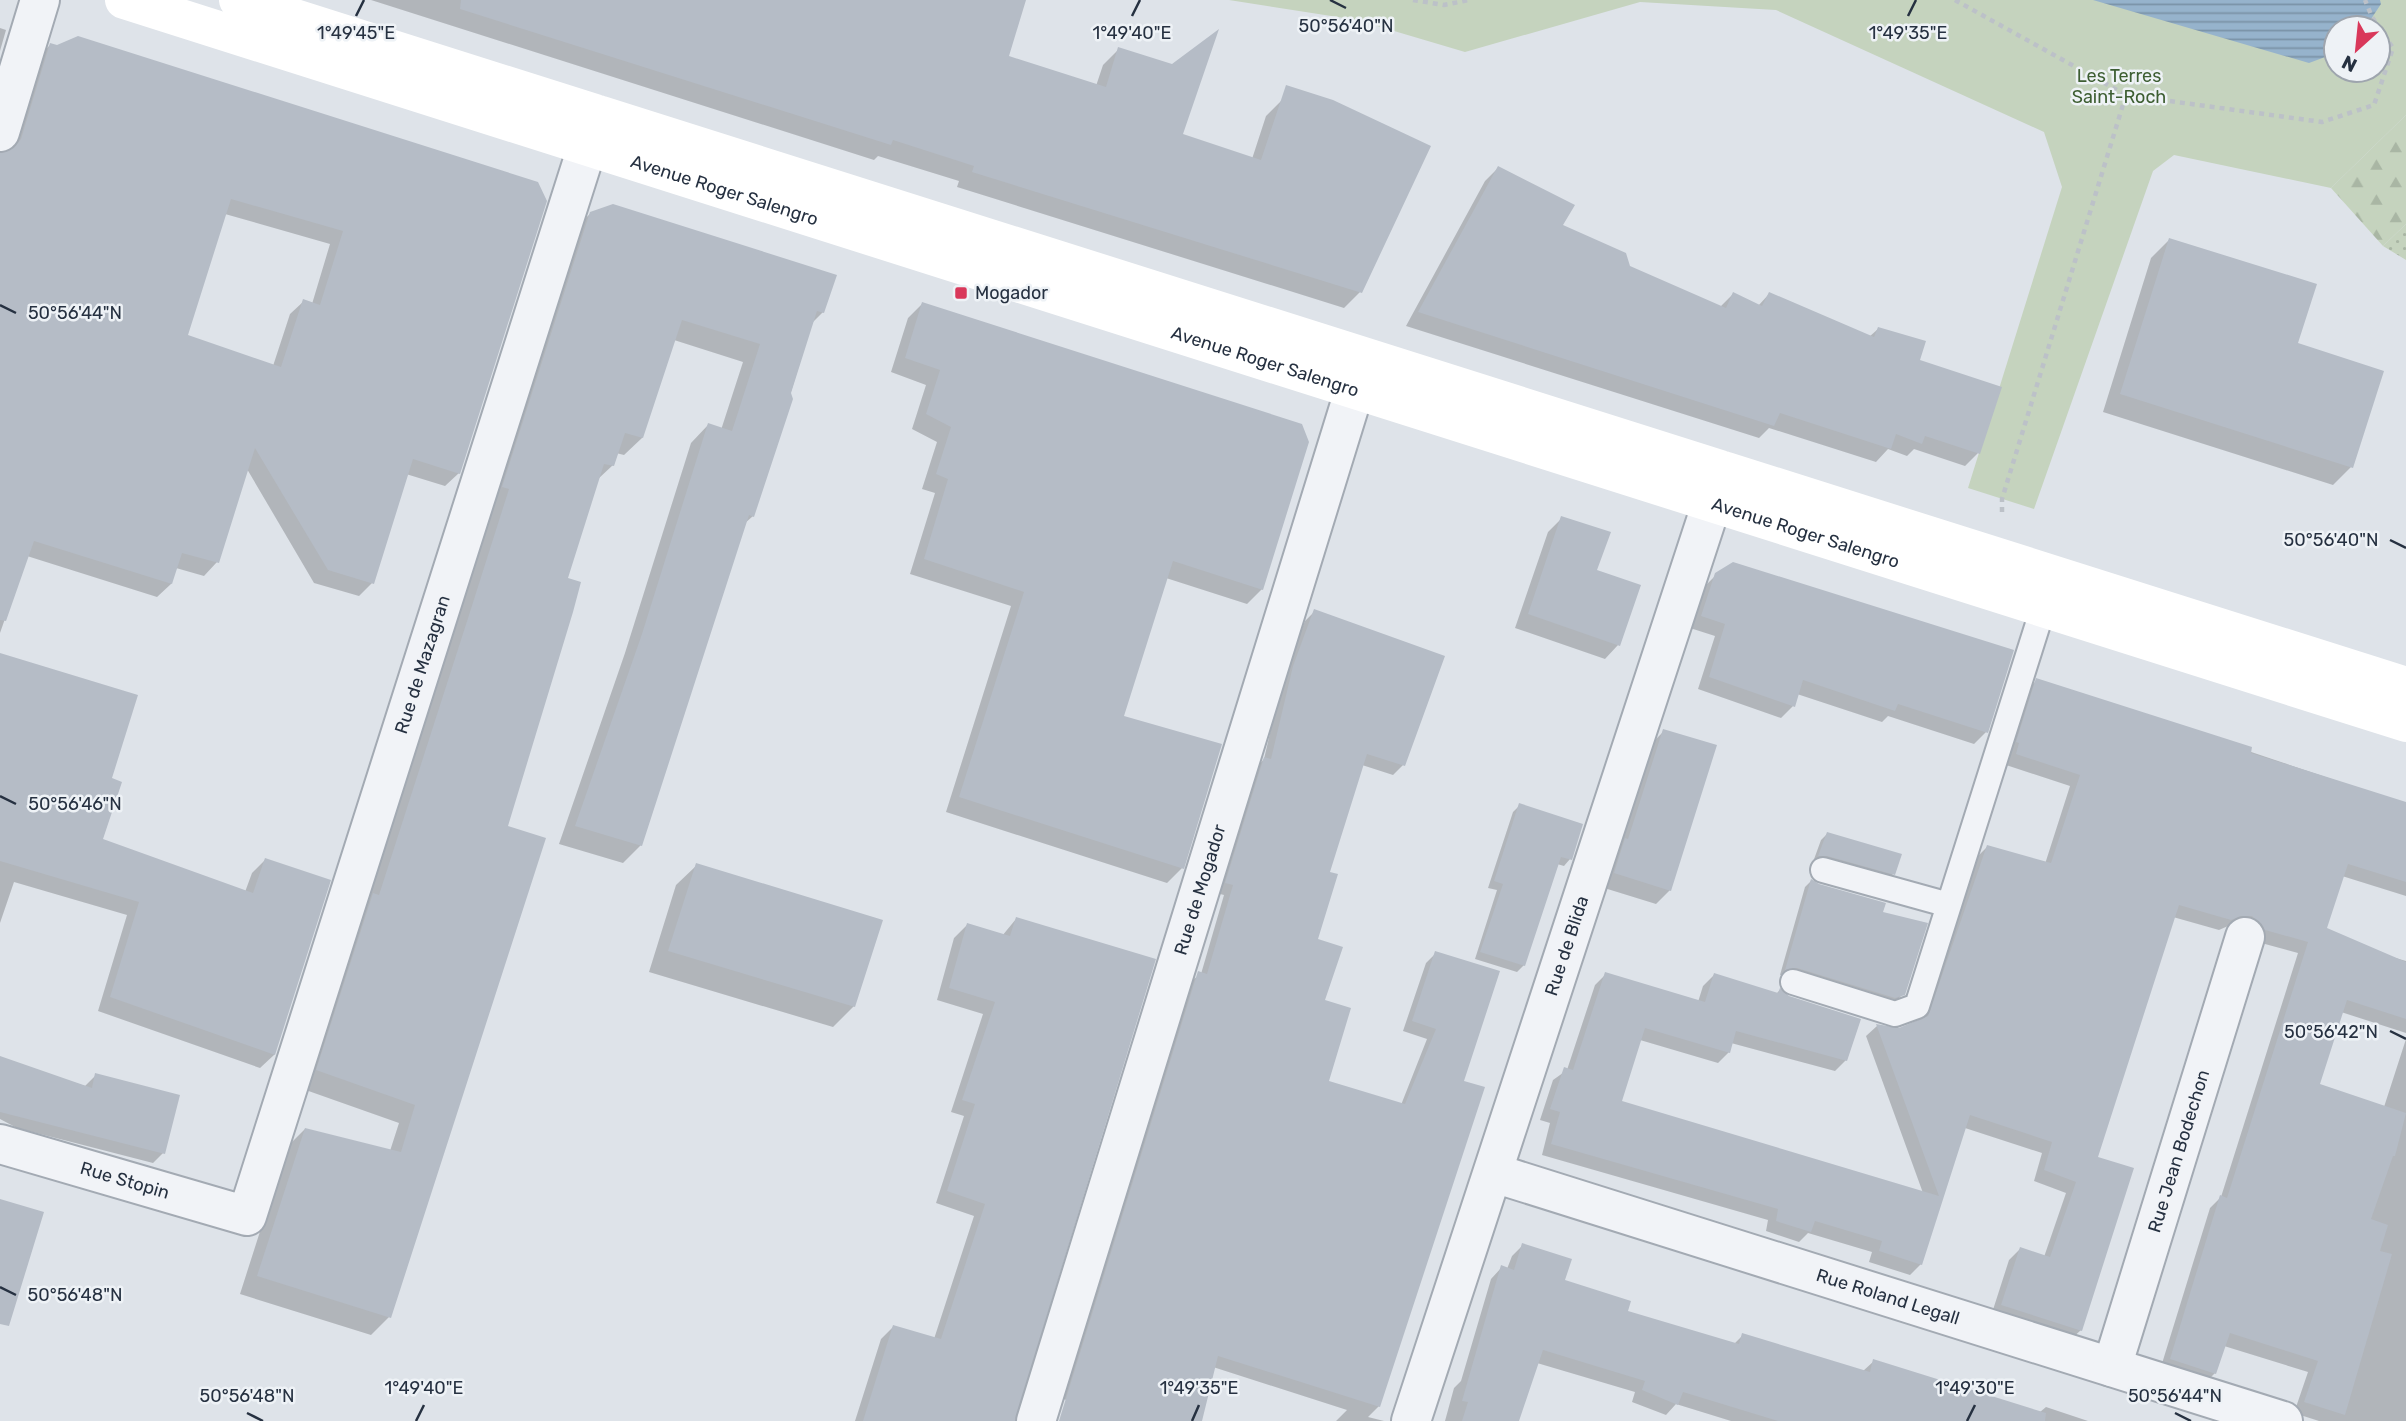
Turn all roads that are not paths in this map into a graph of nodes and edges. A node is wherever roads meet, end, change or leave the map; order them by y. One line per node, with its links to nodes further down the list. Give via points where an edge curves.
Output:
1 (40, 0): 5 (street)
2 (124, 0): 3 (main road, Avenue Roger Salengro)
3 (245, 10): 4 (main road, Avenue Roger Salengro)
4 (593, 130): 6 (main road, Avenue Roger Salengro); 17 (street, Rue de Mazagran)
5 (0, 132)
6 (1360, 373): 7 (main road, Avenue Roger Salengro); 19 (street, Rue de Mogador)
7 (1718, 487): 8 (main road, Avenue Roger Salengro); 9 (main road, Avenue Roger Salengro, via 2001,558); 16 (street, Rue de Blida)
8 (2043, 608): 10 (main road, Avenue Roger Salengro); 12 (lane)
9 (2406, 686)
10 (2406, 723)
11 (1823, 870): 12 (lane)
12 (1949, 905): 14 (lane, via 1917,1006 1895,1014)
13 (2245, 937): 18 (street, Rue Jean Bodechon)
14 (1793, 982)
15 (0, 1144): 17 (street, Rue Stopin)
16 (1494, 1173): 18 (street, Rue Roland Legall); 20 (street, Rue de Blida)
17 (247, 1216)
18 (2112, 1367): 21 (street, Rue Roland Legall)
19 (1036, 1421)
20 (1411, 1421)
21 (2283, 1421)

